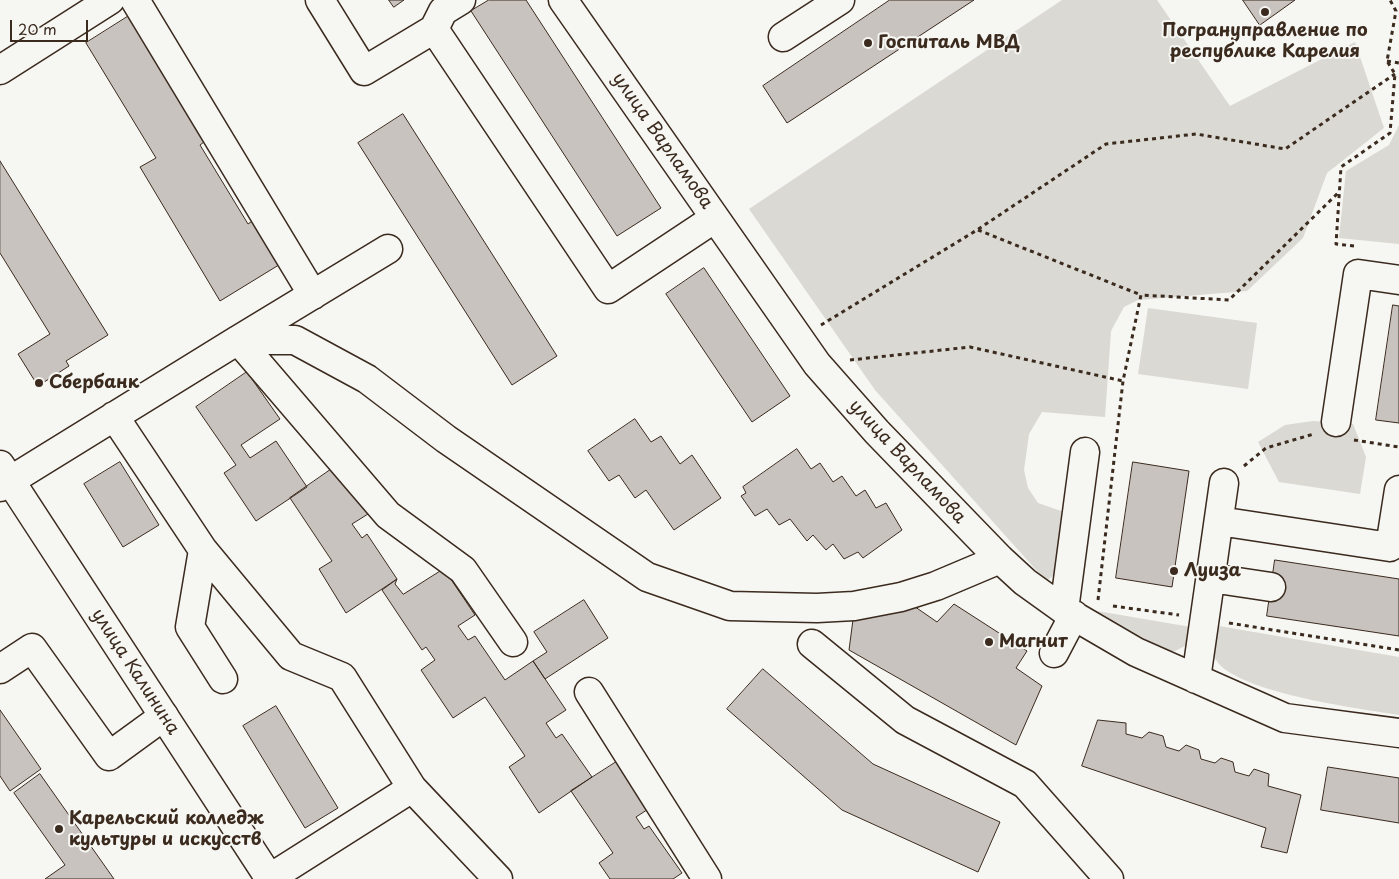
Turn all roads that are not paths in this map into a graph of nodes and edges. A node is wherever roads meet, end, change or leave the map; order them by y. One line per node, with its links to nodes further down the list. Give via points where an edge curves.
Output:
1 (110, 0): 9 (street)
2 (134, 0): 13 (street)
3 (320, 0): 7 (street, via 364,71)
4 (462, 0): 7 (street, via 443,10)
5 (563, 0): 10 (street, улица Варламова)
6 (840, 0): 8 (street)
7 (434, 29): 10 (street, via 608,289)
8 (783, 37)
9 (0, 70)
10 (715, 218): 23 (street, улица Варламова, via 817,364 877,432)
11 (388, 249): 13 (street)
12 (1399, 280): 16 (street, via 1358,274)
13 (313, 295): 14 (street)
14 (238, 340): 15 (street); 23 (street, via 295,340 367,379 446,439 647,577 730,606 854,606 901,597); 27 (street, via 388,515 463,570)
15 (114, 416): 18 (street); 22 (street)
16 (1333, 432)
17 (1084, 452): 26 (street)
18 (4, 477): 34 (street, улица Калинина)
19 (1224, 483): 21 (street)
20 (1399, 490): 21 (street, via 1390,547)
21 (1219, 522): 24 (street)
22 (204, 550): 31 (street, via 190,627); 36 (street, via 291,656 342,677)
23 (1000, 559): 26 (street, улица Варламова, via 1025,582)
24 (1210, 578): 25 (street); 32 (street)
25 (1271, 587)
26 (1078, 610): 29 (street); 32 (street, улица Варламова, via 1136,652)
27 (513, 642)
28 (812, 644): 40 (street, via 905,720 1025,784)
29 (1054, 653)
30 (0, 669): 34 (street, via 32,648 109,756)
31 (224, 679)
32 (1196, 679): 35 (street, улица Варламова, via 1285,718)
33 (589, 692): 39 (street)
34 (164, 716): 37 (street, улица Калинина)
35 (1399, 733)
36 (412, 788): 37 (street); 38 (street)
37 (270, 878)
38 (498, 879)
39 (707, 879)
40 (1108, 879)

